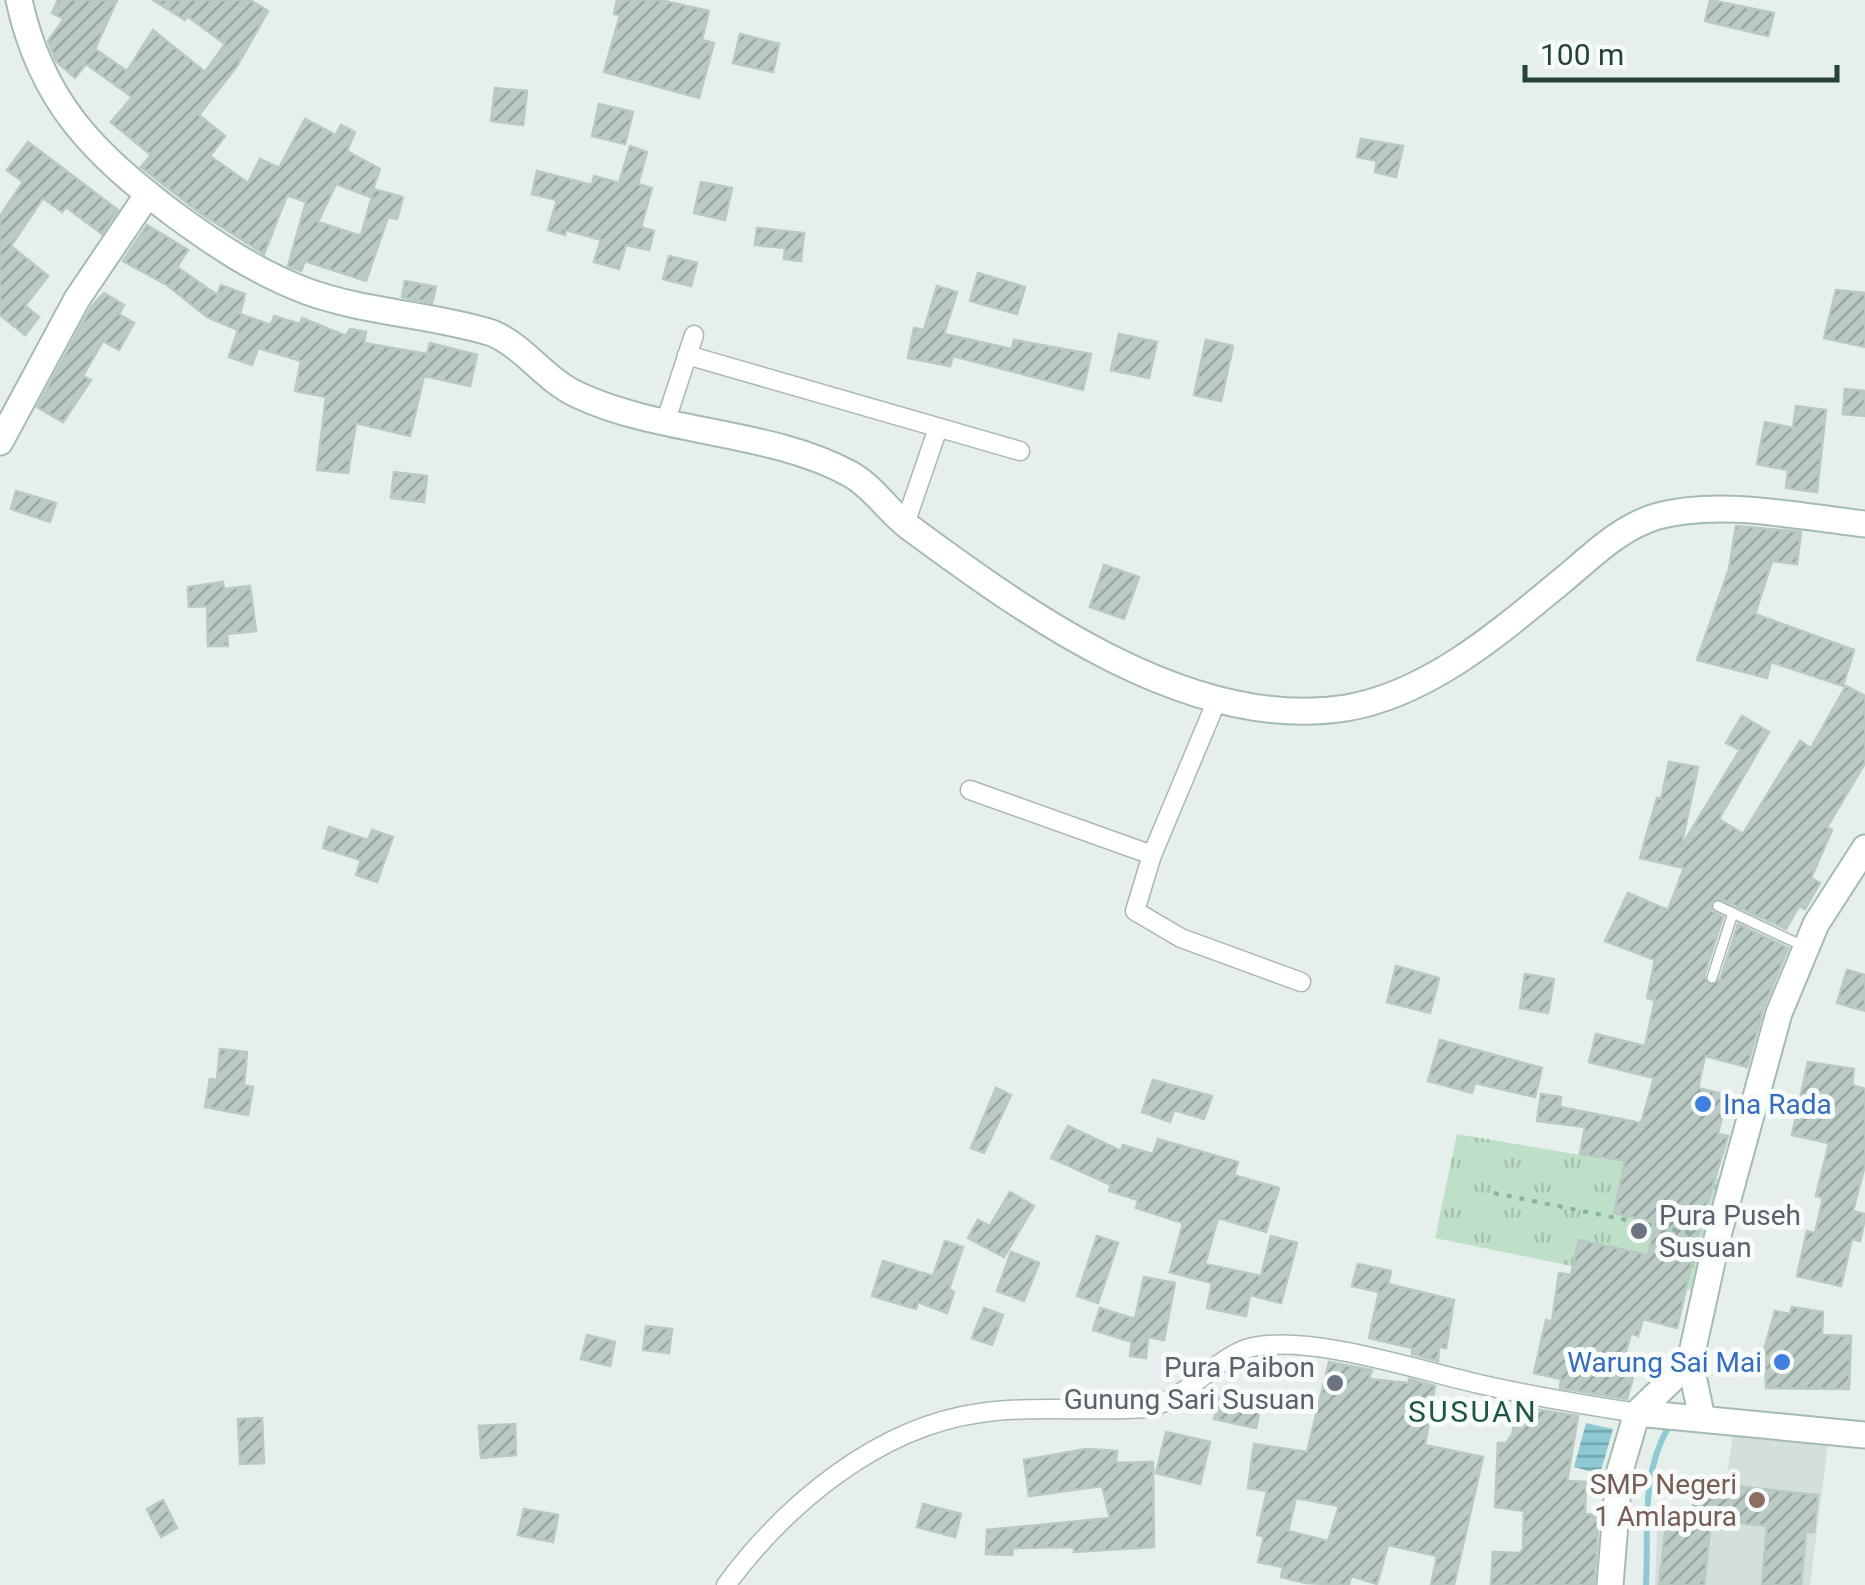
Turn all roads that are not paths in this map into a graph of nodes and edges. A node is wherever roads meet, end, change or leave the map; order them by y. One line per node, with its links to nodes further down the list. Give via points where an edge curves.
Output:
1 (19, 0): 2 (street, via 36,62 62,108 95,150)
2 (148, 194): 5 (street, via 220,248 307,292 492,332 580,396); 7 (street, via 77,299)
3 (694, 335): 4 (street)
4 (687, 355): 5 (street); 6 (street)
5 (666, 420): 9 (street, via 852,475)
6 (938, 428): 8 (street); 9 (street)
7 (0, 442)
8 (1020, 451)
9 (905, 524): 11 (street, via 1081,641)
10 (1865, 524): 11 (street, via 1720,512 1658,516 1616,536 1510,624 1442,670 1385,698 1310,712)
11 (1217, 700): 14 (street)
12 (970, 790): 14 (street)
13 (1865, 848): 17 (street)
14 (1152, 855): 19 (street, via 1135,904 1141,918)
15 (1718, 906): 16 (lane)
16 (1734, 913): 17 (lane); 18 (lane)
17 (1805, 947): 20 (street, via 1779,1013)
18 (1712, 978)
19 (1301, 982)
20 (1690, 1362): 21 (street); 22 (street)
21 (1638, 1414): 22 (street); 24 (street, via 1420,1367 1257,1346 1239,1351 1170,1402 1148,1408 980,1412 883,1444 776,1526); 25 (street, via 1622,1461)
22 (1702, 1418): 23 (street)
23 (1865, 1435)
24 (726, 1585)
25 (1610, 1585)

